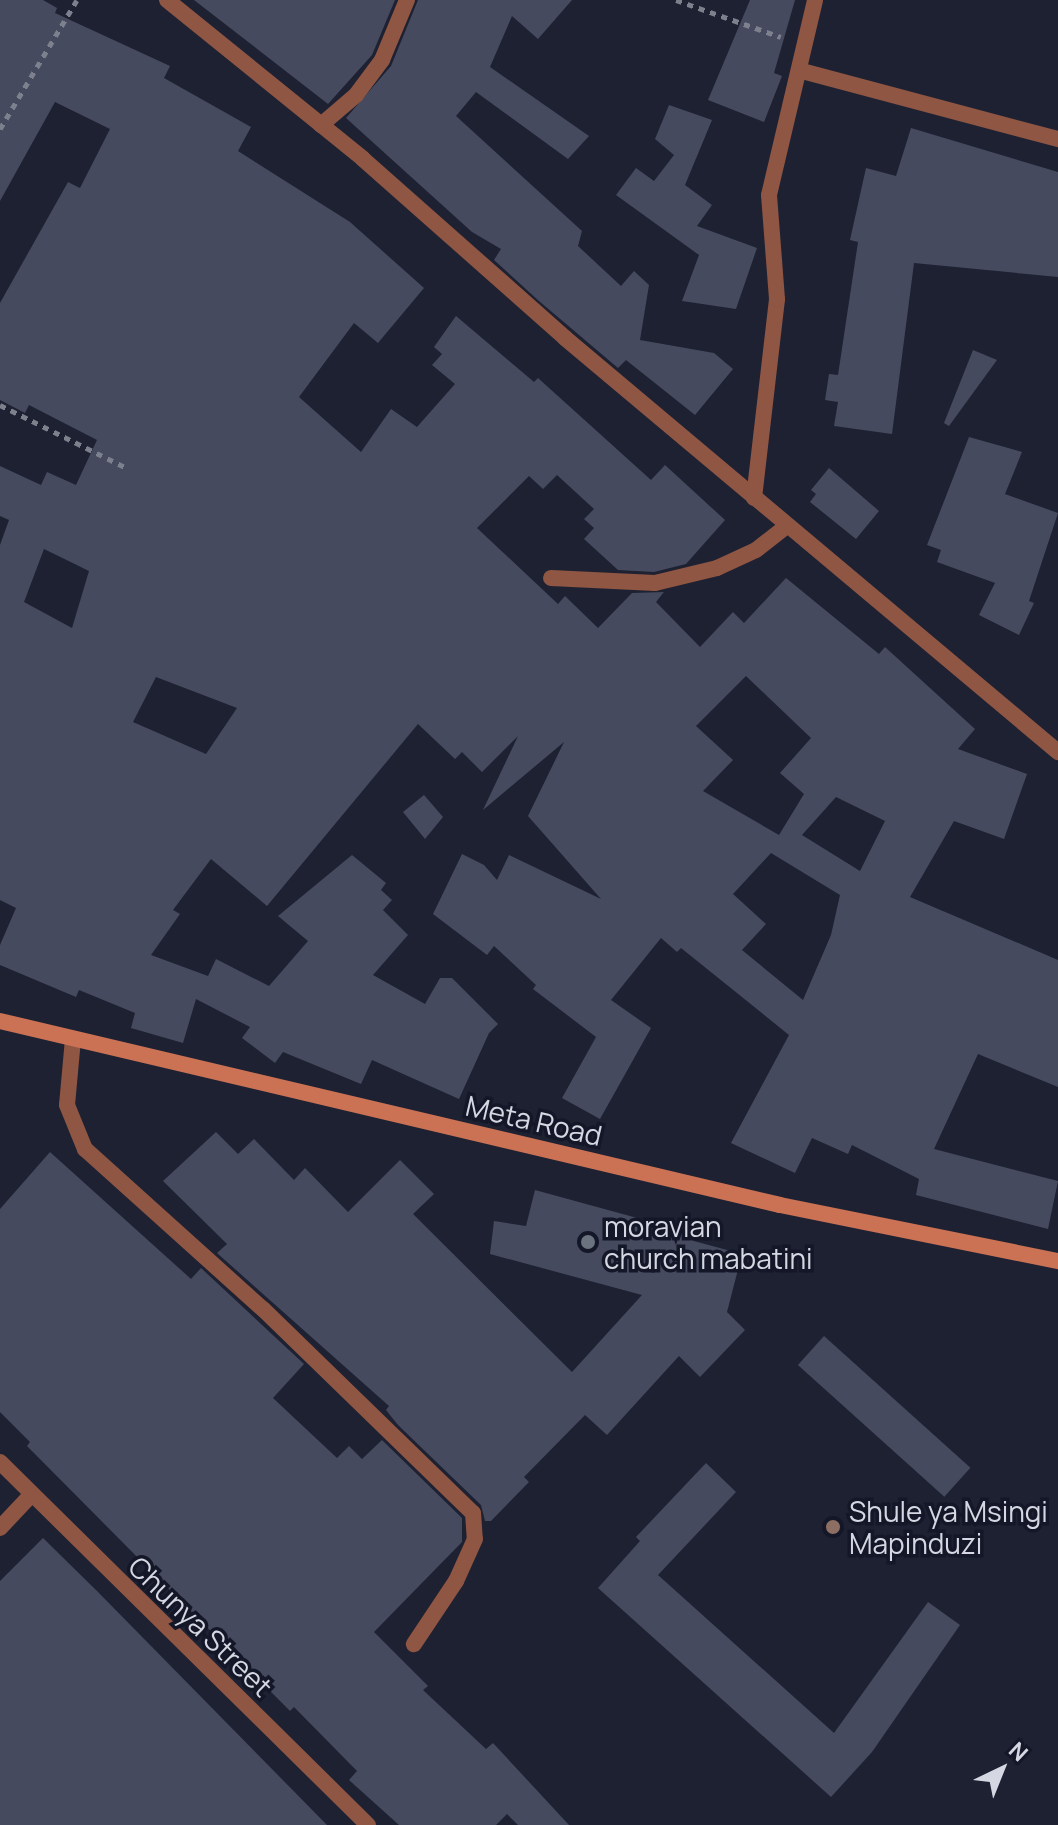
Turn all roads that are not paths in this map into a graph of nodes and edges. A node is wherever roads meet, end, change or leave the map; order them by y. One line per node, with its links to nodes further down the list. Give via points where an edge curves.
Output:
1 (167, 0): 5 (street)
2 (407, 0): 5 (street, via 382,60 356,95)
3 (815, 0): 4 (street)
4 (802, 71): 6 (street); 7 (street, via 769,195 777,299)
5 (321, 125): 7 (street)
6 (1058, 139)
7 (754, 498): 8 (street)
8 (787, 526): 9 (street, via 756,550 717,568 655,583); 10 (street)
9 (551, 578)
10 (1058, 752)
11 (0, 1021): 12 (street, Meta Road)
12 (73, 1039): 13 (street, Meta Road, via 780,1205); 17 (street, via 67,1105 85,1149 263,1309 473,1513 475,1539 469,1553)
13 (1057, 1255)
14 (0, 1462): 15 (street, Chunya Street)
15 (31, 1495): 16 (street); 18 (street, Chunya Street)
16 (0, 1528)
17 (414, 1644)
18 (368, 1825)

